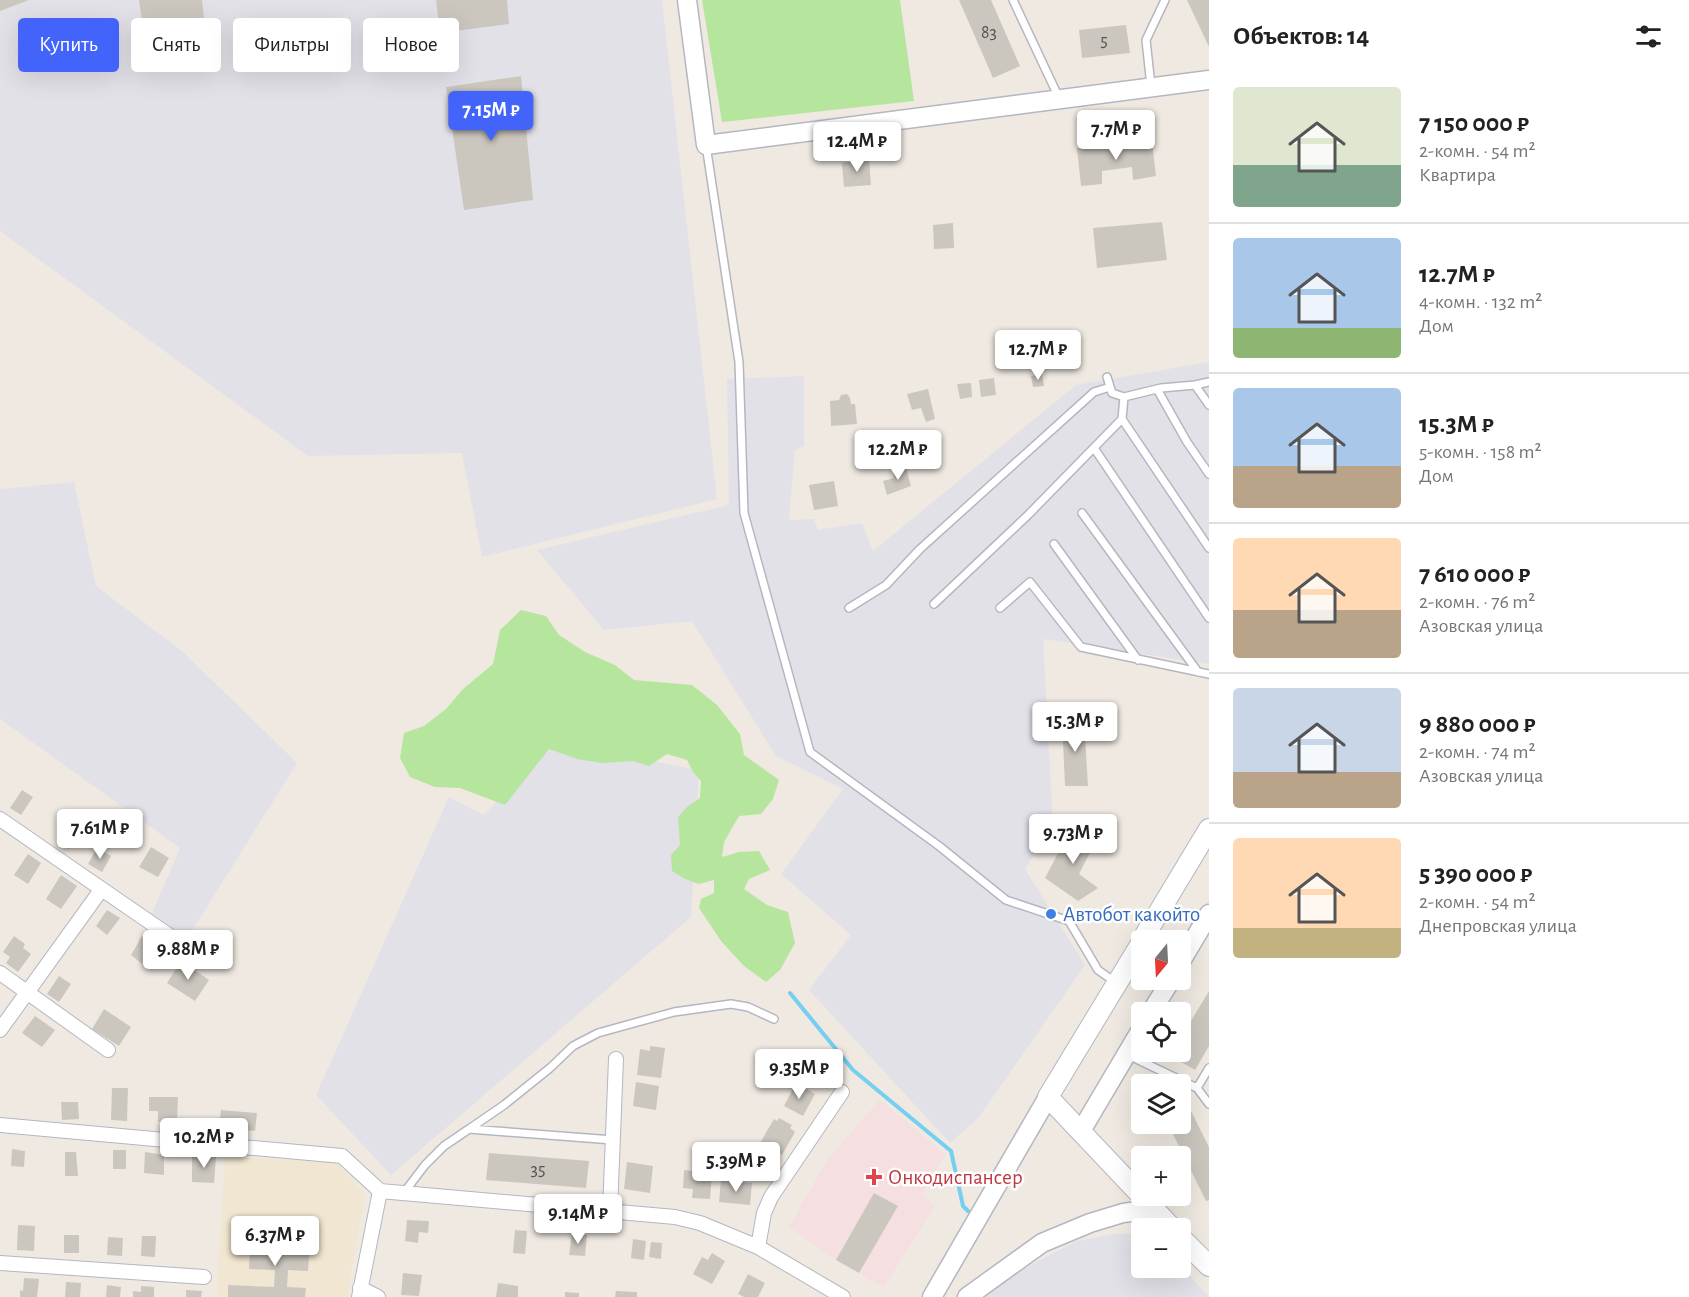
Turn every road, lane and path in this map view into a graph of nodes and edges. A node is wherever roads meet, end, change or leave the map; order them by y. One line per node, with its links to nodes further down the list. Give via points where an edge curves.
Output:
1 (687, 0): 7 (street)
2 (1013, 0): 6 (lane)
3 (1165, 0): 5 (lane, via 1146,40)
4 (1209, 80): 5 (street)
5 (1151, 87): 6 (street)
6 (1059, 99): 7 (street)
7 (706, 145): 37 (lane, via 739,362 744,513 810,752 1006,900 1069,921 1098,970)
8 (1107, 377): 11 (lane)
9 (1209, 382): 10 (lane)
10 (1195, 385): 12 (lane); 14 (lane)
11 (1110, 387): 13 (lane, via 1112,393); 22 (lane, via 1094,392 920,549 886,585)
12 (1157, 389): 13 (lane); 17 (lane)
13 (1124, 397): 15 (lane)
14 (1209, 405)
15 (1122, 418): 16 (lane); 20 (lane)
16 (1094, 448): 21 (lane); 24 (lane)
17 (1209, 474)
18 (1082, 513): 26 (lane)
19 (1054, 544): 25 (lane)
20 (1209, 548)
21 (934, 604)
22 (849, 608)
23 (1000, 608): 25 (lane, via 1030,582 1081,647)
24 (1209, 618)
25 (1138, 660): 26 (lane)
26 (1198, 672): 27 (lane)
27 (1209, 674)
28 (0, 819): 30 (street)
29 (1209, 829): 32 (main road)
30 (101, 890): 33 (street); 38 (street)
31 (1209, 915): 34 (street)
32 (1149, 930)
33 (183, 945)
34 (1191, 945)
35 (1131, 959): 37 (main road)
36 (0, 973): 38 (street)
37 (1117, 983): 48 (main road)
38 (28, 993): 40 (street); 42 (street)
39 (774, 1019): 51 (lane, via 731,1004 674,1012 598,1033 573,1046)
40 (0, 1030)
41 (1131, 1046): 43 (street)
42 (108, 1050)
43 (1126, 1054): 46 (lane); 52 (street)
44 (616, 1059): 53 (street)
45 (1209, 1068): 46 (lane)
46 (1197, 1088): 49 (lane)
47 (842, 1092): 59 (street, via 771,1197)
48 (1048, 1096): 52 (main road); 67 (street)
49 (1209, 1104)
50 (0, 1125): 54 (street, via 342,1156)
51 (469, 1130): 53 (lane); 55 (lane, via 444,1146)
52 (1081, 1131): 56 (main road)
53 (613, 1140): 57 (street)
54 (380, 1191): 55 (street); 64 (street)
55 (403, 1194): 57 (street)
56 (1154, 1209): 58 (main road); 68 (street, via 1090,1223 1042,1244)
57 (610, 1212): 59 (street, via 675,1217)
58 (1163, 1218)
59 (758, 1247): 66 (street)
60 (1191, 1248): 62 (main road)
61 (0, 1263): 63 (street)
62 (1209, 1266)
63 (204, 1277)
64 (359, 1293): 65 (street)
65 (378, 1297)
66 (843, 1297)
67 (932, 1297)
68 (966, 1297)

